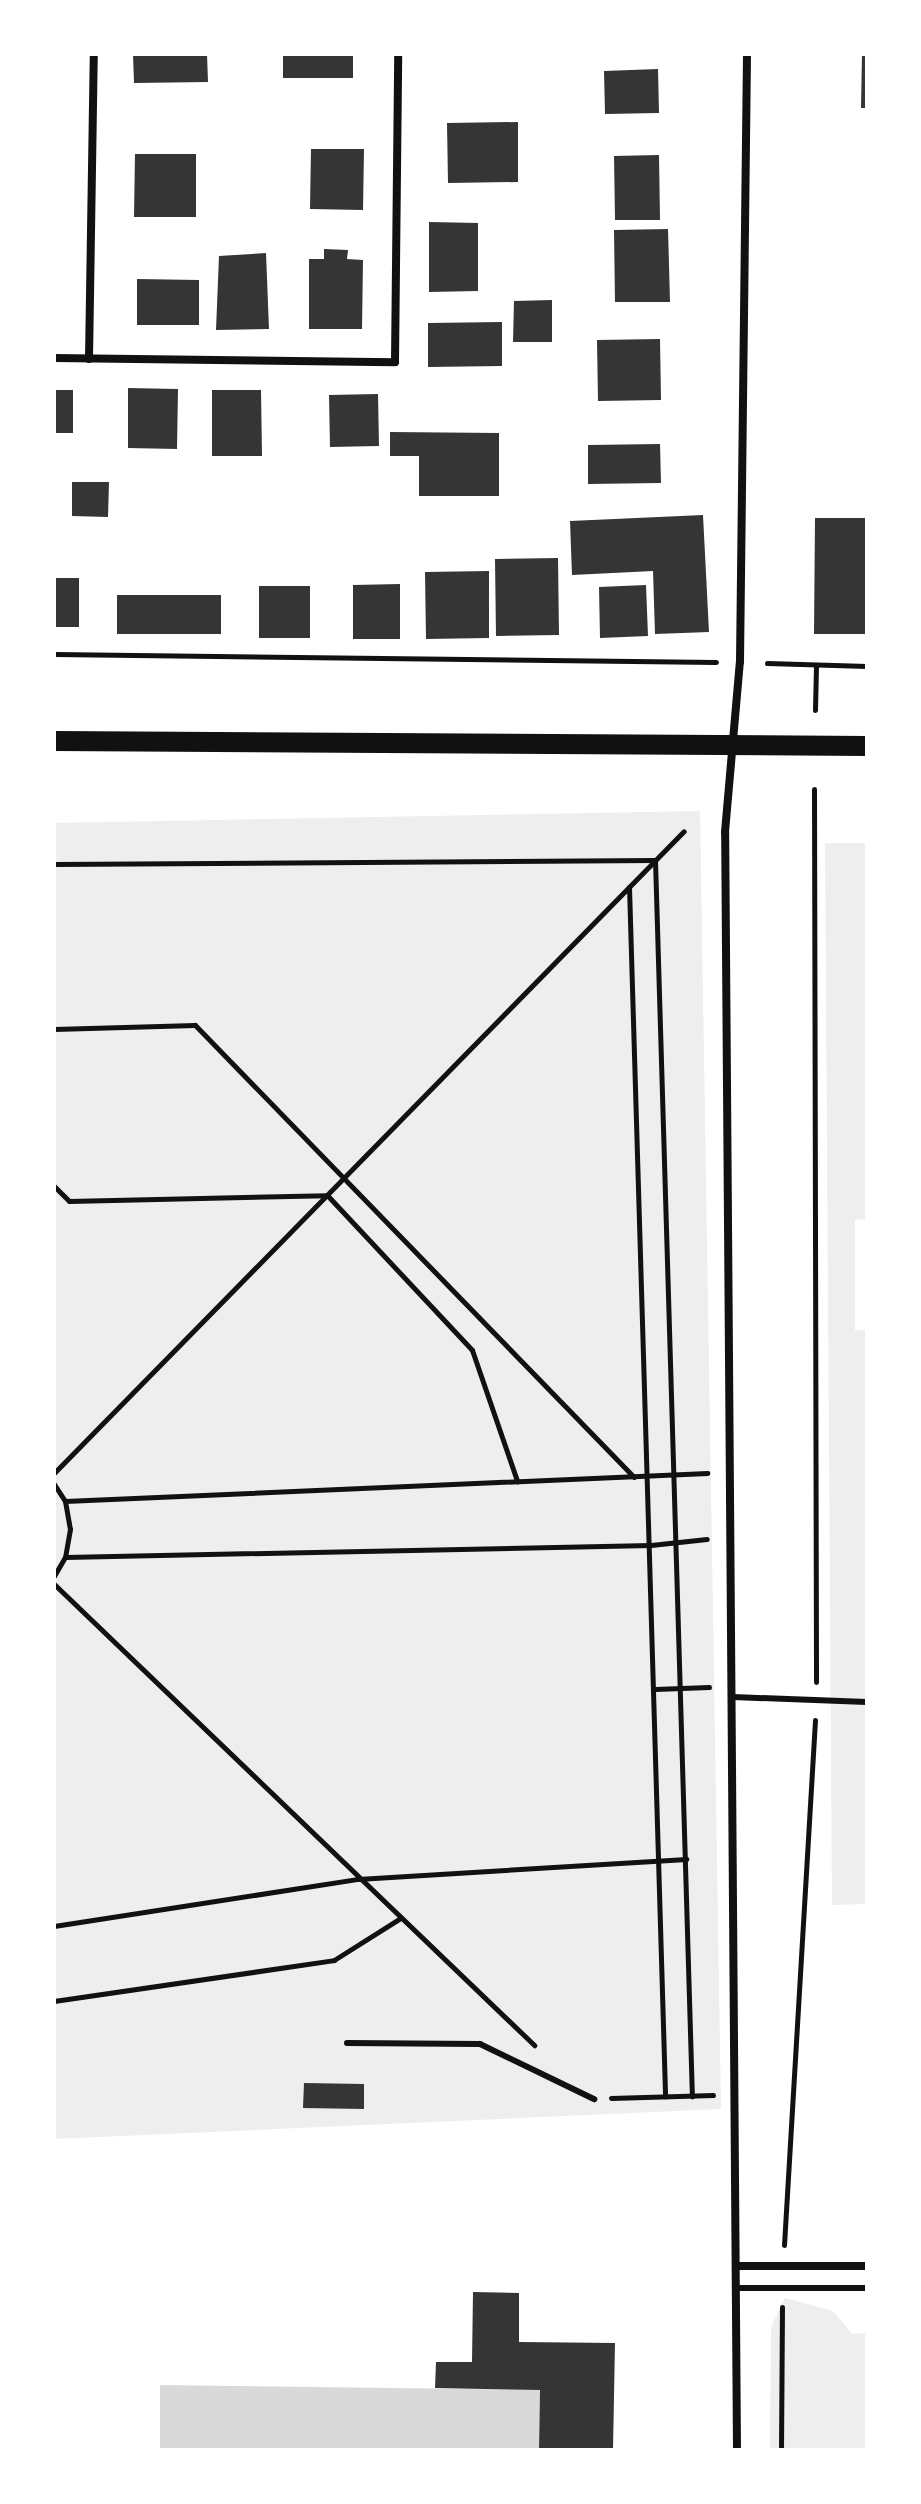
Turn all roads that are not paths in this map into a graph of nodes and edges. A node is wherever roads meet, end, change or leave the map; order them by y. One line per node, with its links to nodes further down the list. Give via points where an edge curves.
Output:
1 (94, 54): 5 (street)
2 (398, 54): 5 (street, via 395,362)
3 (747, 54): 7 (street, via 740,662)
4 (54, 358): 5 (street)
5 (89, 359)
6 (54, 741): 7 (main road)
7 (733, 744): 8 (main road); 9 (street, via 725,832)
8 (867, 746)
9 (733, 1697): 10 (lane); 13 (street)
10 (867, 1702)
11 (347, 2043): 12 (lane, via 480,2044)
12 (594, 2099)
13 (739, 2266): 14 (street); 15 (street)
14 (867, 2266)
15 (739, 2288): 16 (lane); 17 (street)
16 (867, 2288)
17 (737, 2450)

